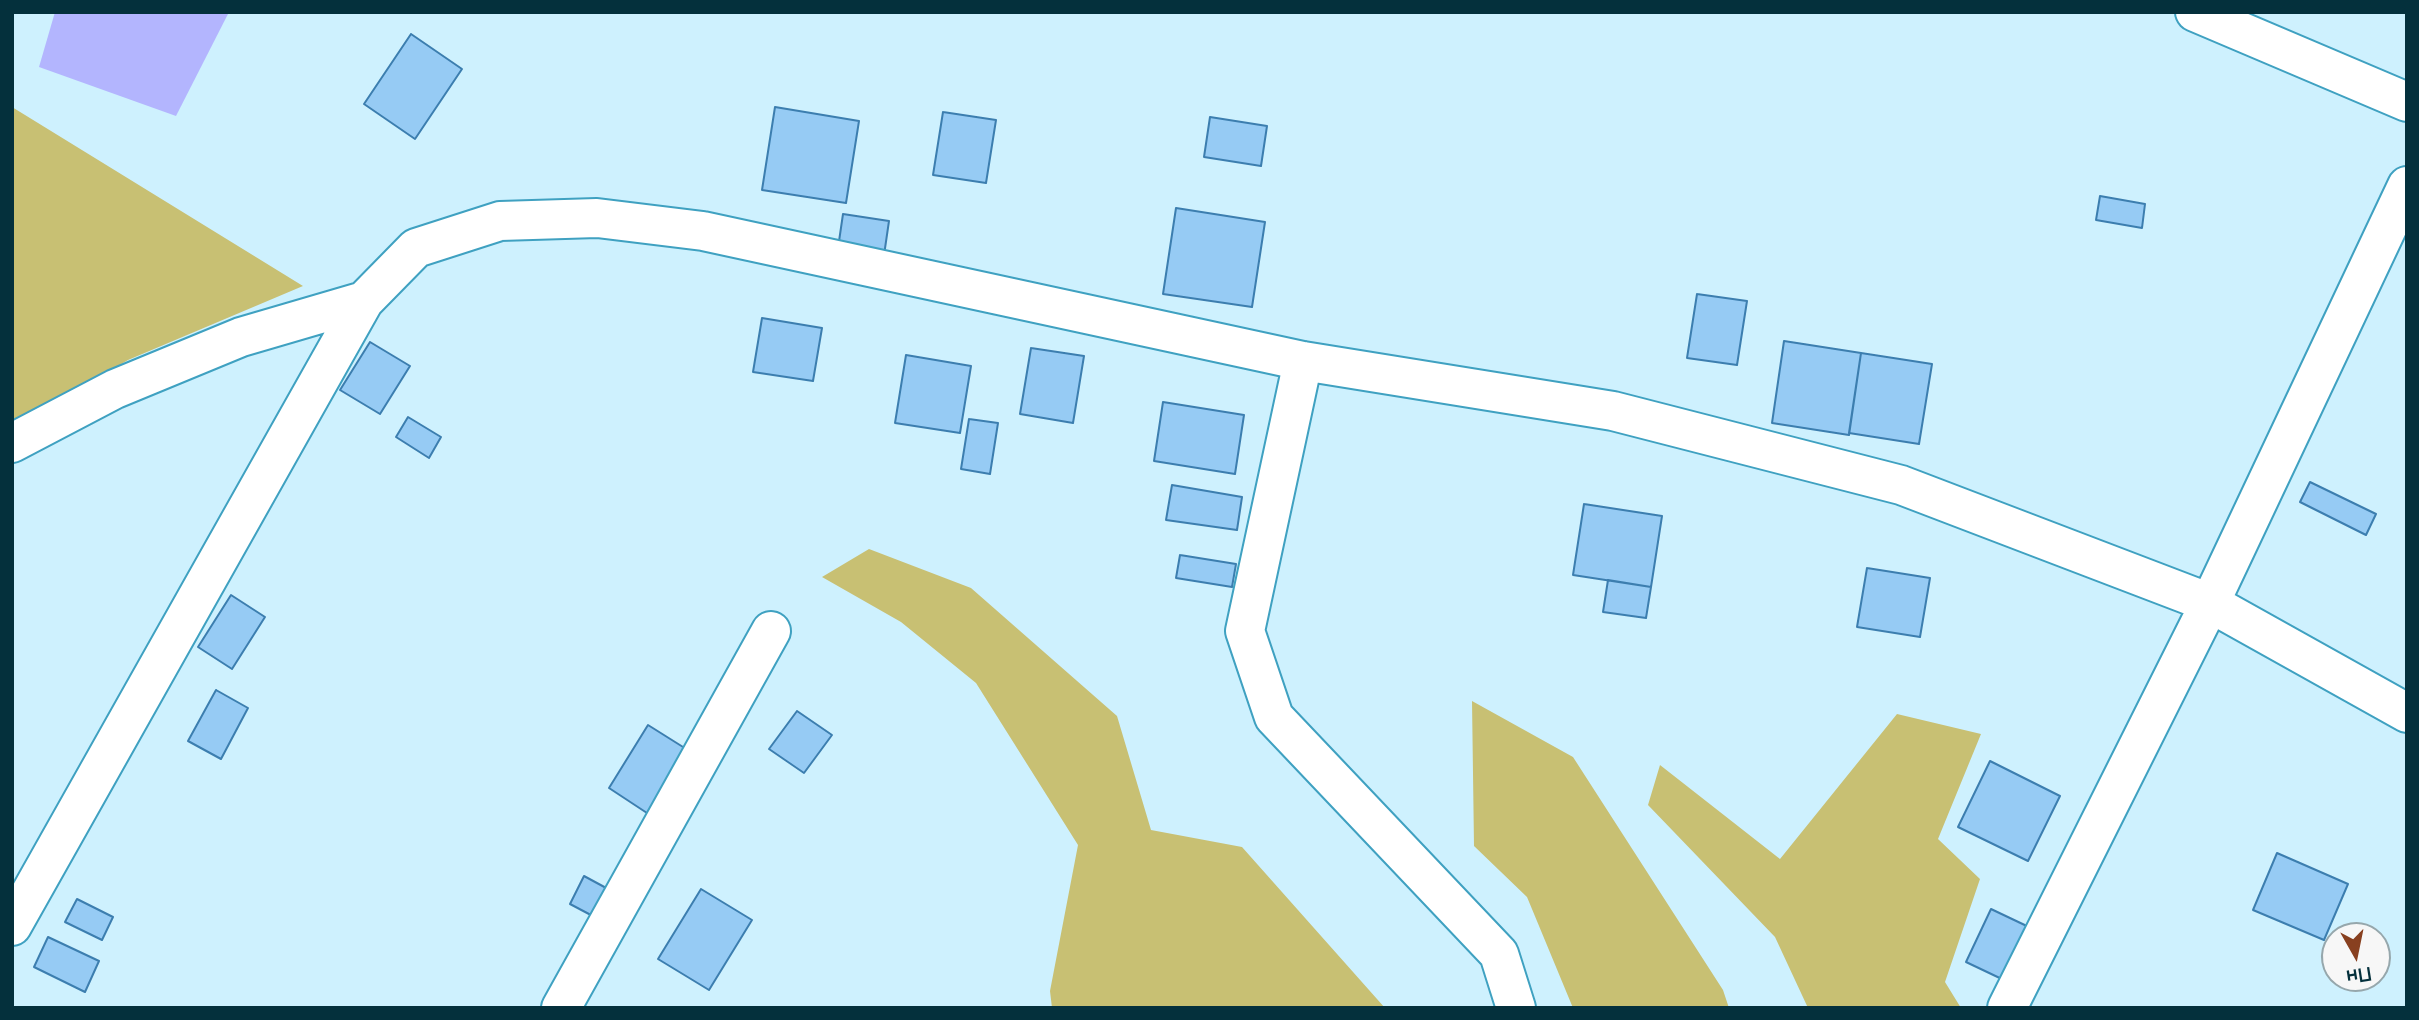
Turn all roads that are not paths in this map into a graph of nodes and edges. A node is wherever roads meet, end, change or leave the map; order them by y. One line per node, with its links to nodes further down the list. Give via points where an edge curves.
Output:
1 (2195, 12): 2 (street)
2 (2407, 102)
3 (2407, 186): 7 (street)
4 (364, 300): 5 (street, via 416,248 500,221 597,218 703,231); 6 (street, via 228,342 115,388); 10 (street)
5 (1303, 361): 7 (street, via 1613,411 1888,482); 12 (street, via 1245,631 1274,717 1499,954)
6 (12, 443)
7 (2210, 603): 9 (street); 13 (street)
8 (771, 631): 11 (street)
9 (2407, 713)
10 (12, 926)
11 (561, 1008)
12 (1516, 1008)
13 (2007, 1008)

